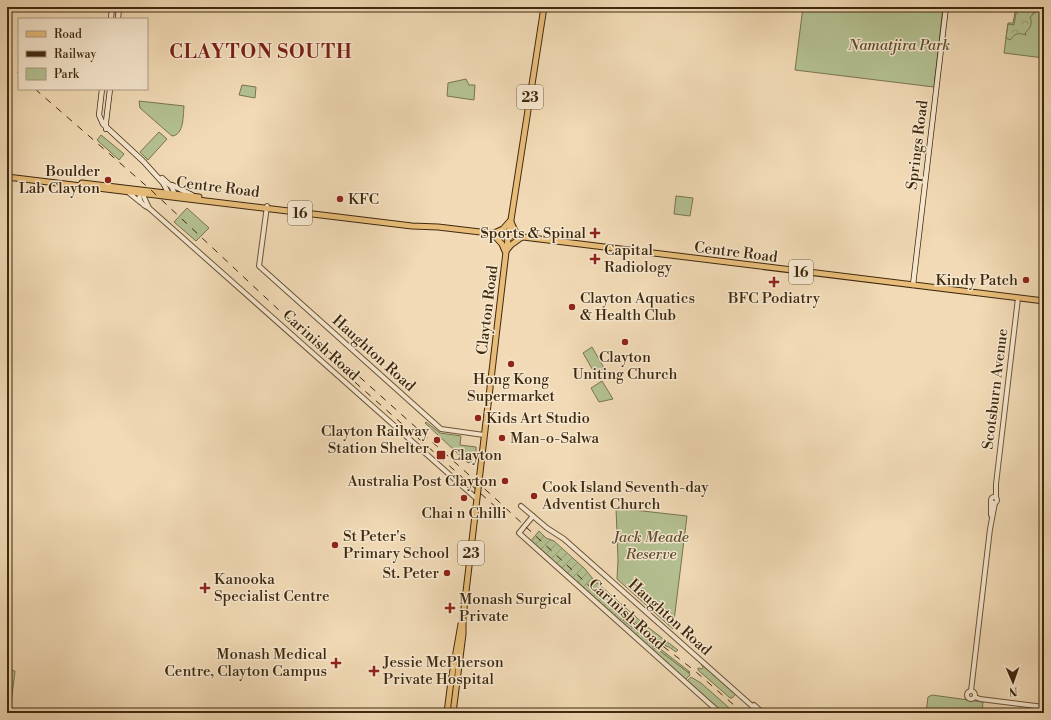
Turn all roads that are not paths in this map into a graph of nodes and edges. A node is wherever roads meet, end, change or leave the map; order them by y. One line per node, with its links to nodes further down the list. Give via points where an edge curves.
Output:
1 (112, 7): 5 (main road)
2 (119, 7): 6 (main road)
3 (544, 7): 21 (main road, Clayton Road / 23)
4 (946, 7): 26 (main road, Springs Road)
5 (111, 18)
6 (118, 18)
7 (102, 90): 9 (main road, via 99,116)
8 (110, 90): 9 (main road)
9 (106, 129): 11 (main road)
10 (7, 176): 13 (main road, Centre Road / 16); 14 (main road, Centre Road / 16)
11 (165, 182): 12 (main road); 16 (main road); 17 (main road)
12 (161, 192): 14 (main road, Centre Road / 16); 16 (main road, Centre Road / 16)
13 (129, 193): 14 (main road, Centre Road / 16); 18 (street, Carinish Road)
14 (142, 193): 15 (main road, Centre Road / 16); 18 (street); 19 (street, Carinish Road)
15 (150, 195): 16 (main road, Centre Road / 16); 19 (street)
16 (173, 196): 17 (main road, Centre Road / 16); 20 (main road, Centre Road / 16)
17 (193, 196): 20 (main road, Centre Road / 16)
18 (141, 202): 19 (street, Carinish Road)
19 (149, 206): 30 (street, Carinish Road)
20 (266, 207): 22 (main road, Centre Road / 16); 29 (street, Haughton Road, via 259,266 441,429)
21 (510, 221): 22 (main road, via 503,230); 23 (main road, Clayton Road / 23); 24 (main road)
22 (493, 234): 23 (main road, Centre Road / 16); 25 (main road)
23 (508, 236): 24 (main road, Centre Road / 16); 25 (main road, Clayton Road / 23)
24 (522, 237): 25 (main road); 26 (main road, Centre Road / 16)
25 (506, 252): 29 (main road, Clayton Road / 23)
26 (913, 285): 27 (main road, Centre Road / 16)
27 (1018, 298): 28 (main road, Centre Road / 16); 35 (street, Scotsburn Avenue, via 971,691 968,697)
28 (1044, 301)
29 (484, 435): 30 (main road, Clayton Road / 23)
30 (477, 499): 33 (main road, Clayton Road / 23)
31 (521, 506): 32 (street, Haughton Road)
32 (533, 516): 34 (street, Haughton Road, via 565,540); 38 (street, Carinish Road, via 519,533)
33 (463, 617): 36 (main road, Clayton Road / 23, via 458,633); 37 (main road, Clayton Road / 23)
34 (747, 701): 39 (street, Haughton Road); 40 (street, Haughton Road)
35 (1044, 707)
36 (447, 713)
37 (454, 713)
38 (720, 713)
39 (760, 713)
40 (763, 713)

